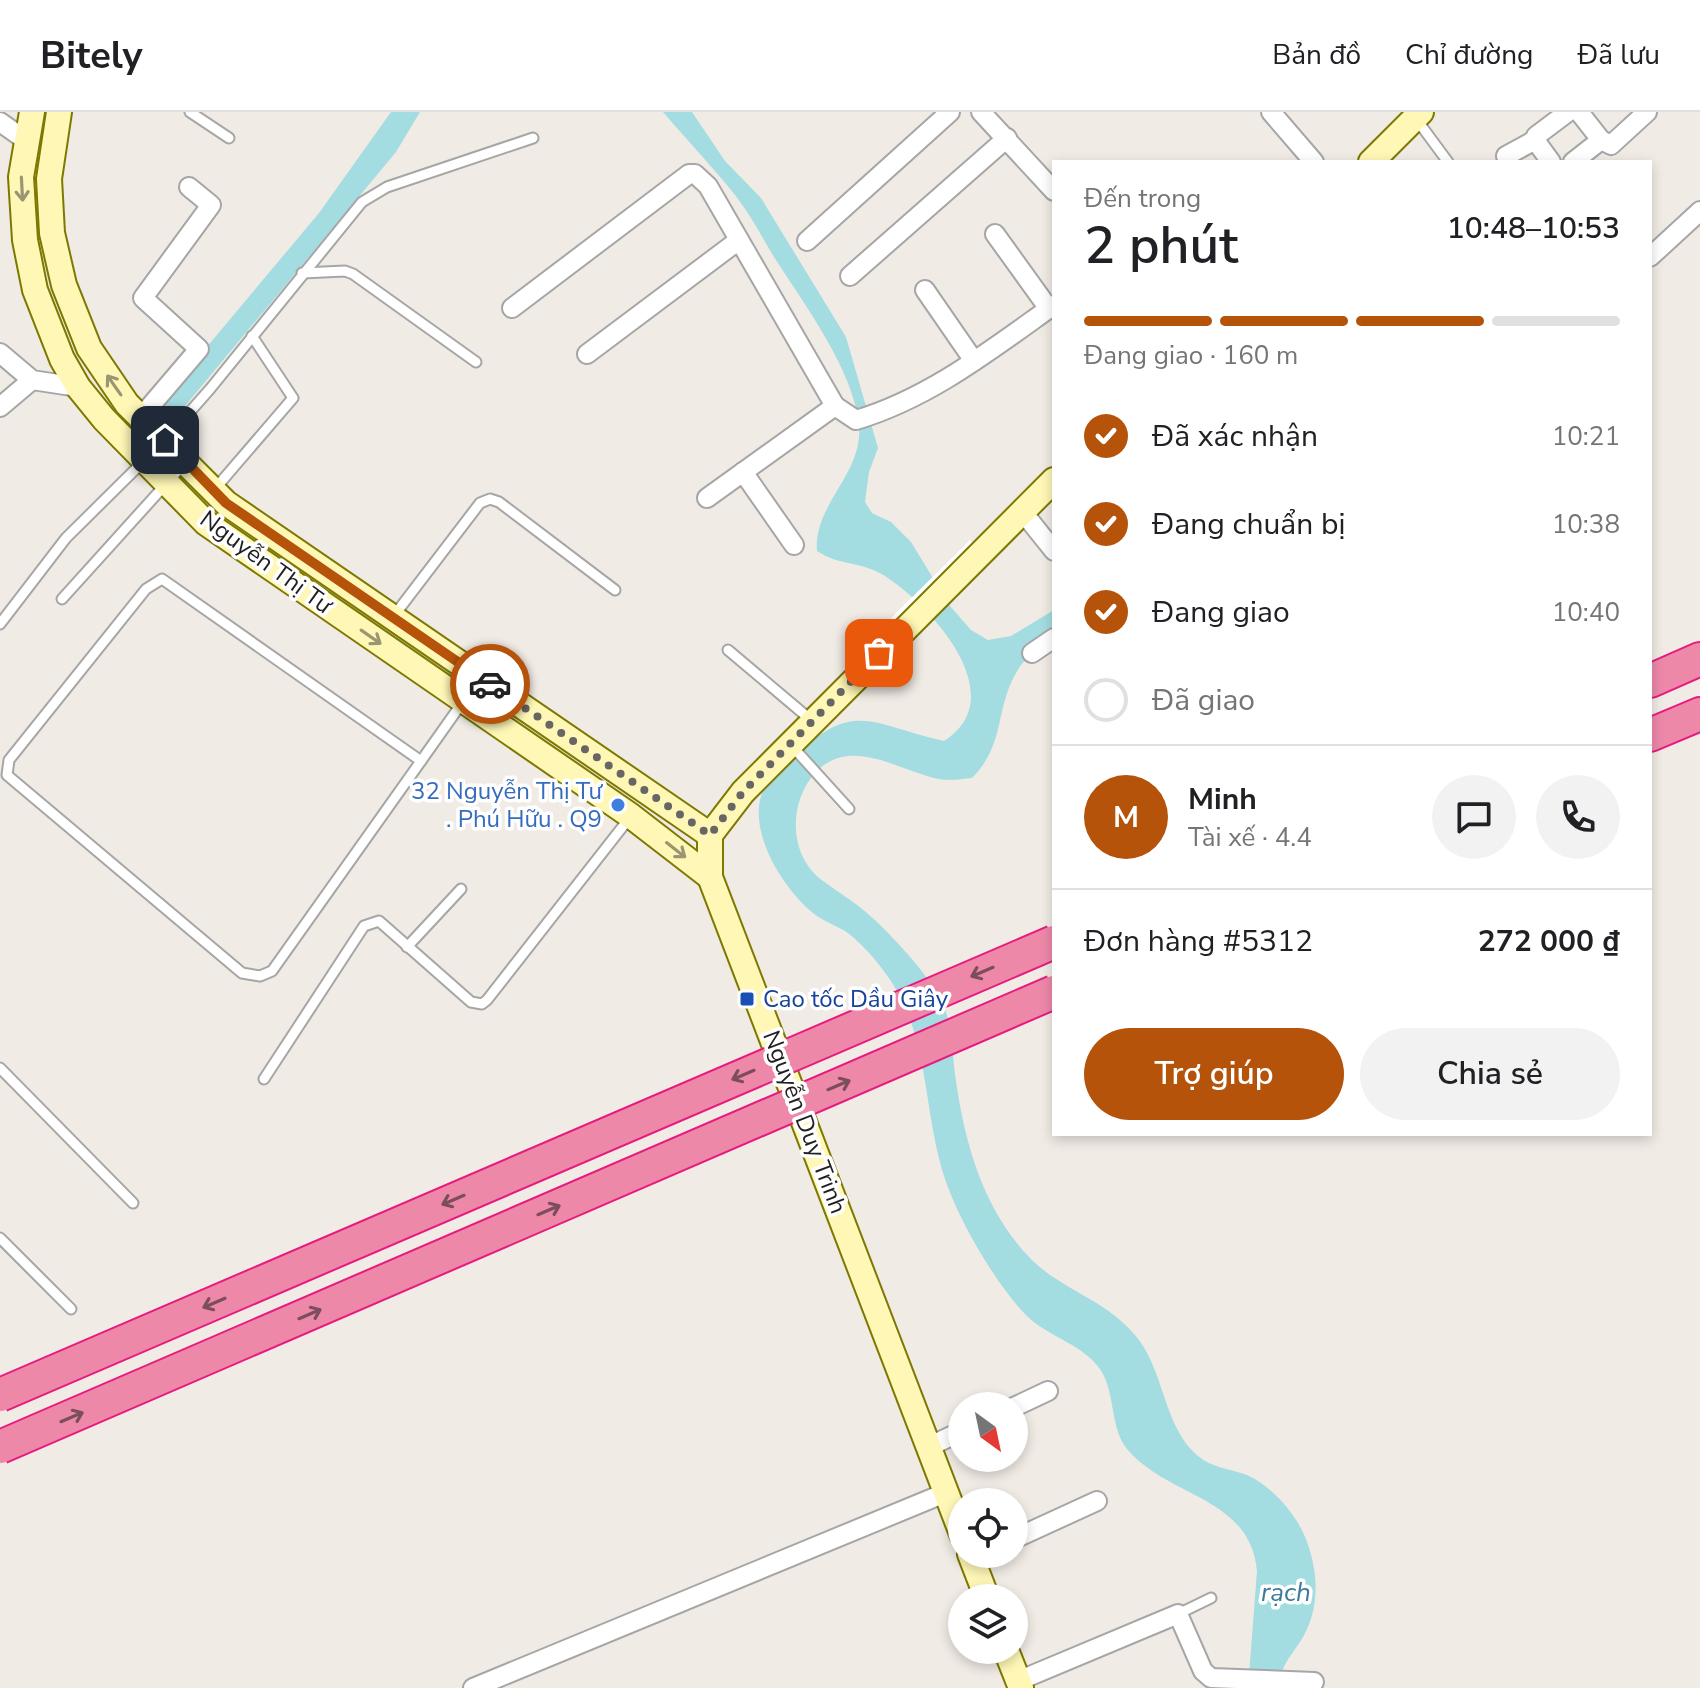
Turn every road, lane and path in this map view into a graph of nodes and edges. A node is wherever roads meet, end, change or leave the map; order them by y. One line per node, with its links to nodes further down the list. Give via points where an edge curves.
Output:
1 (32, 112): 17 (street, Nguyễn Thị Tư)
2 (59, 112): 45 (street, Nguyễn Thị Tư, one-way to 2, via 89,348 64,285 52,233 49,179)
3 (190, 112): 12 (lane)
4 (950, 112): 29 (street)
5 (981, 112): 14 (street)
6 (1271, 112): 19 (street)
7 (1568, 112): 15 (street)
8 (1579, 112): 16 (street)
9 (1647, 112): 16 (street, via 1611,145)
10 (1418, 115): 20 (street); 21 (lane)
11 (0, 122): 17 (street)
12 (229, 138)
13 (533, 138): 31 (lane, via 372,194)
14 (1007, 138): 25 (street); 32 (street)
15 (1535, 140): 18 (street); 22 (street)
16 (1601, 140): 23 (street)
17 (27, 141): 42 (street, Nguyễn Thị Tư, one-way to 42, via 21,177 35,290)
18 (1506, 156)
19 (1312, 160)
20 (1374, 160)
21 (1447, 160)
22 (1550, 160)
23 (1576, 160)
24 (189, 187): 45 (street, via 211,205 143,298 199,349)
25 (1052, 189)
26 (1700, 211): 30 (street)
27 (995, 234): 34 (street)
28 (739, 240): 35 (street, via 703,178 689,174); 38 (street); 43 (street)
29 (807, 241)
30 (1652, 255)
31 (302, 273): 36 (lane); 40 (lane, via 353,274)
32 (850, 276)
33 (925, 290): 39 (street)
34 (1051, 307): 39 (street)
35 (512, 308)
36 (252, 336): 46 (lane); 52 (lane, via 293,398)
37 (0, 353): 41 (street)
38 (587, 354)
39 (974, 361): 43 (street, via 891,410 856,420)
40 (476, 362)
41 (32, 380): 42 (street); 44 (street)
42 (78, 387): 47 (street, Nguyễn Thị Tư)
43 (835, 406): 49 (street)
44 (0, 407)
45 (141, 417): 46 (street, Nguyễn Thị Tư)
46 (165, 440): 47 (lane); 48 (street, Nguyễn Thị Tư)
47 (145, 460): 50 (street, Nguyễn Thị Tư); 60 (lane, via 66,538)
48 (186, 462): 50 (lane); 52 (street, Nguyễn Thị Tư)
49 (743, 472): 53 (street); 55 (street)
50 (166, 482): 58 (lane); 66 (street, Nguyễn Thị Tư, one-way to 66, via 206,523)
51 (1052, 482): 54 (street)
52 (214, 490): 59 (street, Nguyễn Thị Tư)
53 (707, 498)
54 (1022, 511): 56 (street); 68 (street)
55 (794, 545)
56 (1052, 548)
57 (615, 590): 59 (lane, via 490,499 480,503)
58 (62, 599)
59 (393, 617): 76 (street, Nguyễn Thị Tư)
60 (0, 624)
61 (1052, 639): 63 (street)
62 (728, 650): 68 (lane)
63 (1032, 653)
64 (1700, 662): 65 (highway)
65 (1652, 683)
66 (464, 701): 73 (lane); 75 (street, Nguyễn Thị Tư)
67 (1700, 714): 69 (highway)
68 (811, 720): 71 (street)
69 (1652, 734)
70 (1700, 735): 72 (highway)
71 (789, 743): 74 (lane); 76 (street)
72 (1652, 752)
73 (421, 761): 73 (lane, via 162,579 146,589 9,760 7,775 242,973 260,976 272,971)
74 (849, 809)
75 (631, 816): 77 (street, Nguyễn Thị Tư, one-way to 77); 80 (lane, via 482,1004 471,1002)
76 (710, 835): 77 (street, Nguyễn Duy Trinh)
77 (710, 877): 92 (street, Nguyễn Duy Trinh)
78 (461, 889): 80 (lane)
79 (1052, 943): 88 (highway, one-way to 88, bridge)
80 (407, 947): 83 (lane, via 379,921 364,926)
81 (1052, 993): 91 (highway, one-way to 81, bridge)
82 (0, 1068): 84 (lane)
83 (264, 1079)
84 (133, 1203)
85 (0, 1238): 86 (lane)
86 (71, 1309)
87 (1048, 1391): 89 (street)
88 (0, 1395)
89 (1028, 1400)
90 (948, 1438): 92 (street)
91 (0, 1447)
92 (928, 1447): 93 (street, Nguyễn Duy Trinh)
93 (945, 1493): 94 (street, Nguyễn Duy Trinh); 102 (street)
94 (948, 1500)
95 (1097, 1501): 96 (street)
96 (1028, 1533)
97 (1211, 1598): 98 (lane)
98 (1178, 1614): 100 (street, via 1211,1678); 101 (street)
99 (1011, 1664): 101 (street)
100 (1314, 1682)
101 (1019, 1684)
102 (484, 1686)

